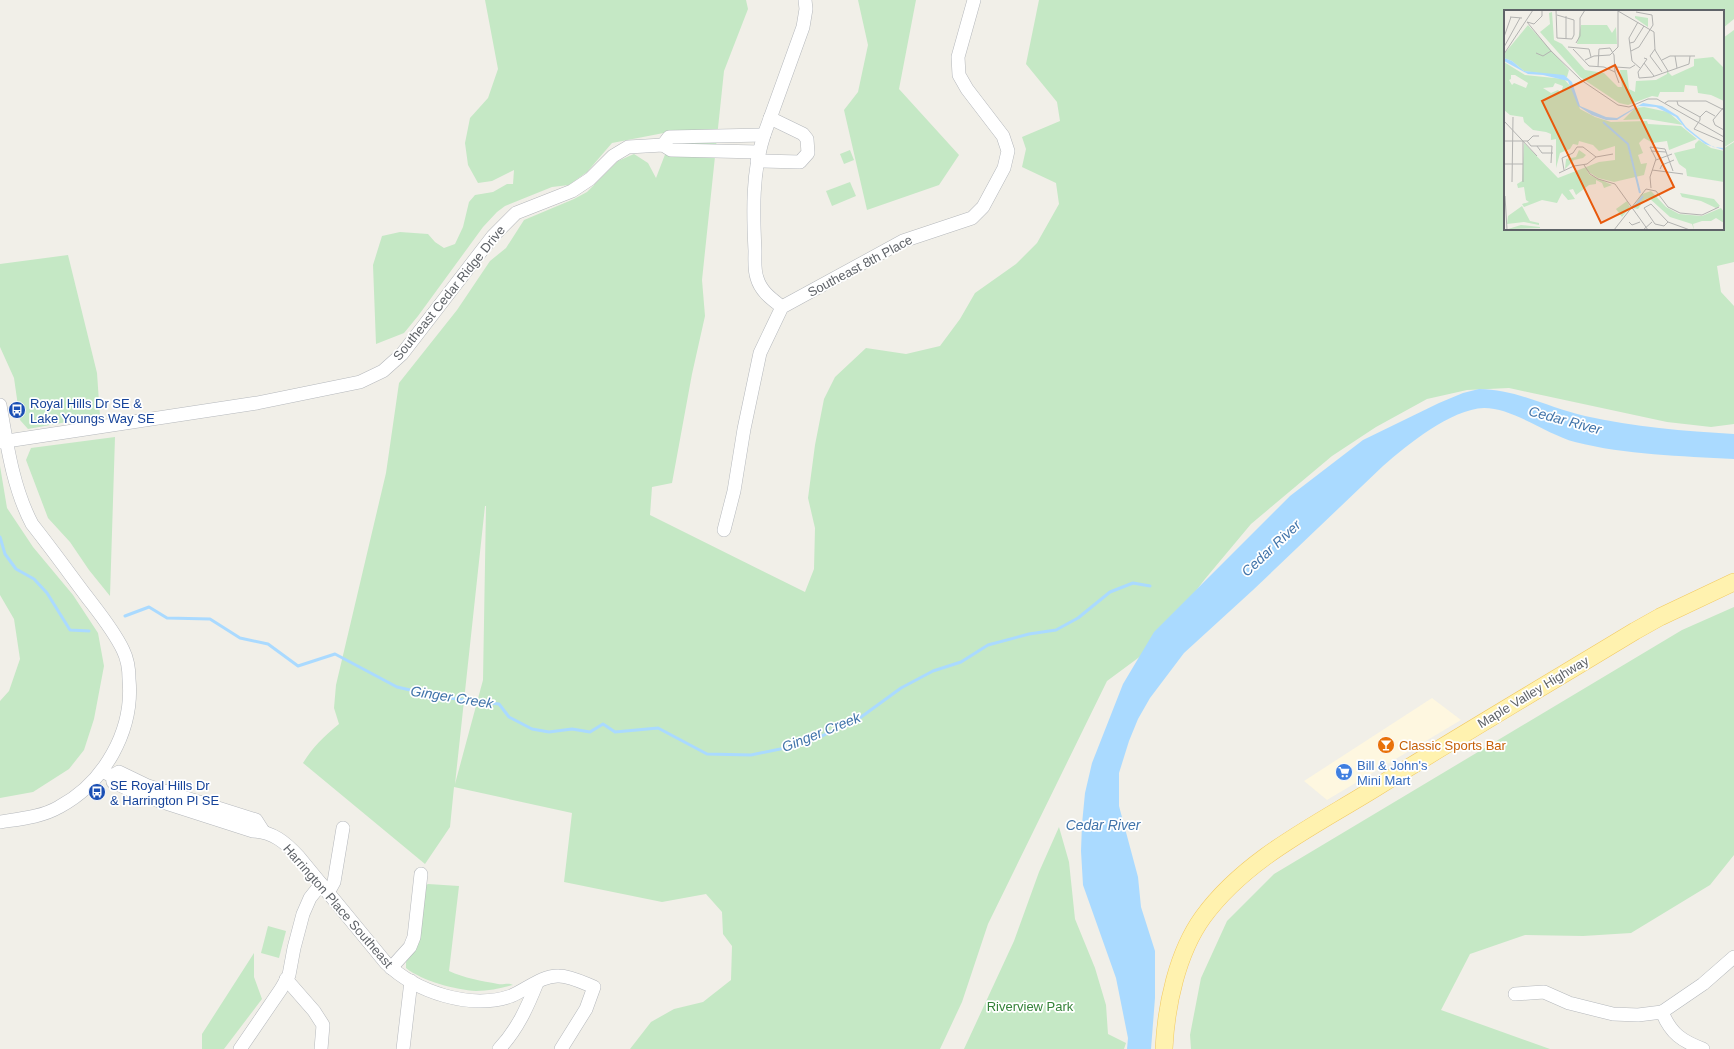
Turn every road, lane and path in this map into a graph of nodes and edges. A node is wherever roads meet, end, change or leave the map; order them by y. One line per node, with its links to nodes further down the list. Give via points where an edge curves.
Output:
1 (804, 0): 3 (street, via 806,9 803,27)
2 (974, 0): 7 (street, Southeast 8th Place, via 958,57 959,75 1004,136 1008,151 1004,168 983,207 972,218 903,241)
3 (770, 118): 4 (street); 6 (street, Southeast Cedar Ridge Drive, via 803,134 807,139 808,153 800,162)
4 (764, 135): 5 (street, Southeast Cedar Ridge Drive, via 669,137); 6 (street)
5 (663, 145): 6 (street, Southeast Cedar Ridge Drive, via 670,150); 9 (street, Southeast Cedar Ridge Drive, via 628,147 613,156 590,179 572,191 516,213 493,236 402,354 383,371 360,382 257,403)
6 (758, 156): 7 (street, via 755,175 754,233 756,277 764,292)
7 (782, 308): 10 (street, via 760,353 734,491)
8 (0, 405): 9 (street)
9 (3, 442): 12 (street, via 23,506 32,524 112,630 124,651 131,692 122,734)
10 (724, 530)
11 (1734, 582): 29 (main road, Maple Valley Highway, via 1635,631 1431,754 1247,870 1211,906 1189,943 1177,971 1169,1004)
12 (107, 773): 13 (street, via 58,808); 16 (street, Harrington Place Southeast, via 119,772 148,786 256,820 264,831 287,845)
13 (0, 822)
14 (343, 828): 16 (street, via 334,882)
15 (421, 874): 18 (street, via 414,936 410,947)
16 (324, 889): 18 (street, Harrington Place Southeast); 19 (street, via 310,898)
17 (1734, 957): 23 (street, via 1703,984)
18 (391, 968): 20 (street, Harrington Place Southeast)
19 (286, 979): 24 (street); 25 (street, via 323,1025)
20 (411, 981): 21 (street, Harrington Place Southeast, via 438,993 476,1001 511,996); 26 (street)
21 (537, 983): 27 (street, via 520,1022); 28 (street, Harrington Place Southeast, via 559,976 594,987 586,1009)
22 (1515, 994): 23 (street, via 1544,992 1570,1003 1613,1014 1638,1015)
23 (1662, 1012): 30 (street, via 1675,1034)
24 (240, 1049)
25 (321, 1049)
26 (403, 1049)
27 (499, 1049)
28 (561, 1049)
29 (1164, 1049)
30 (1703, 1049)

